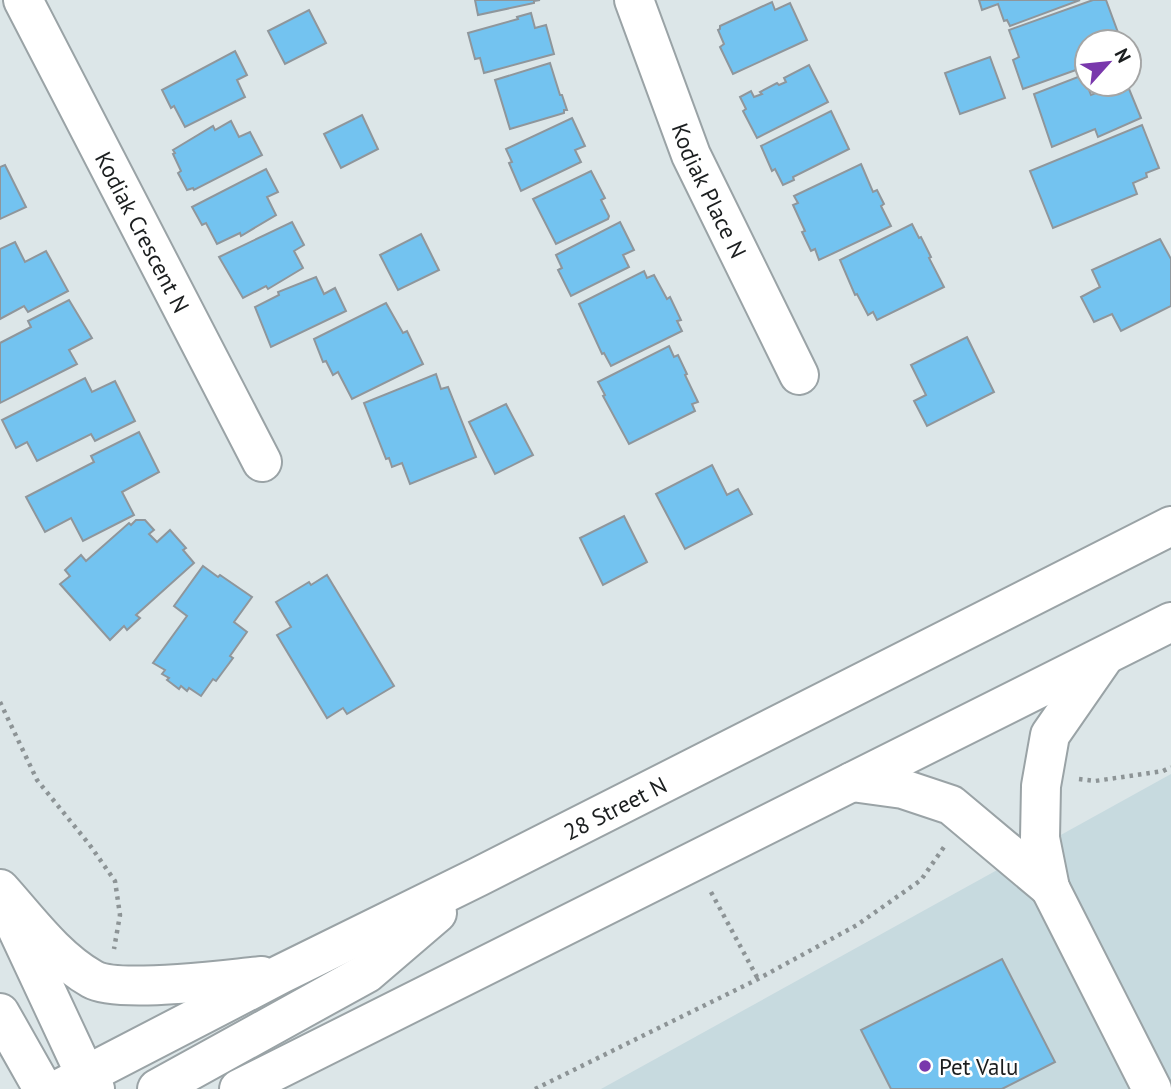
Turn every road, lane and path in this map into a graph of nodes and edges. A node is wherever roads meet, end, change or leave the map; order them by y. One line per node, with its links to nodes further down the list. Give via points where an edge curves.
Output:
1 (23, 0): 4 (main road, Kodiak Crescent N)
2 (634, 0): 3 (main road, Kodiak Place N, via 691,155)
3 (799, 375)
4 (261, 462)
5 (1171, 526): 13 (main road, 28 Street N)
6 (1171, 622): 7 (main road)
7 (1105, 655): 11 (main road); 15 (main road, via 1050,735 1041,786 1040,838)
8 (0, 702): 17 (path, via 37,780 115,881 120,915)
9 (1171, 767): 10 (path, via 1095,781)
10 (1075, 778)
11 (852, 782): 15 (main road, via 903,789 951,805); 21 (main road)
12 (951, 838): 19 (path, via 921,880 857,925)
13 (478, 877): 18 (main road, 28 Street N); 25 (main road, via 367,973)
14 (708, 885): 19 (path)
15 (1050, 888): 23 (main road)
16 (0, 890): 18 (main road, via 55,951 93,980 133,986); 22 (main road)
17 (113, 953)
18 (281, 974): 22 (main road, 28 Street N)
19 (758, 979): 28 (path)
20 (0, 1013): 24 (main road)
21 (296, 1060): 26 (main road); 27 (main road)
22 (78, 1085)
23 (1141, 1085)
24 (43, 1089)
25 (157, 1089)
26 (239, 1089)
27 (268, 1089)
28 (535, 1089)

